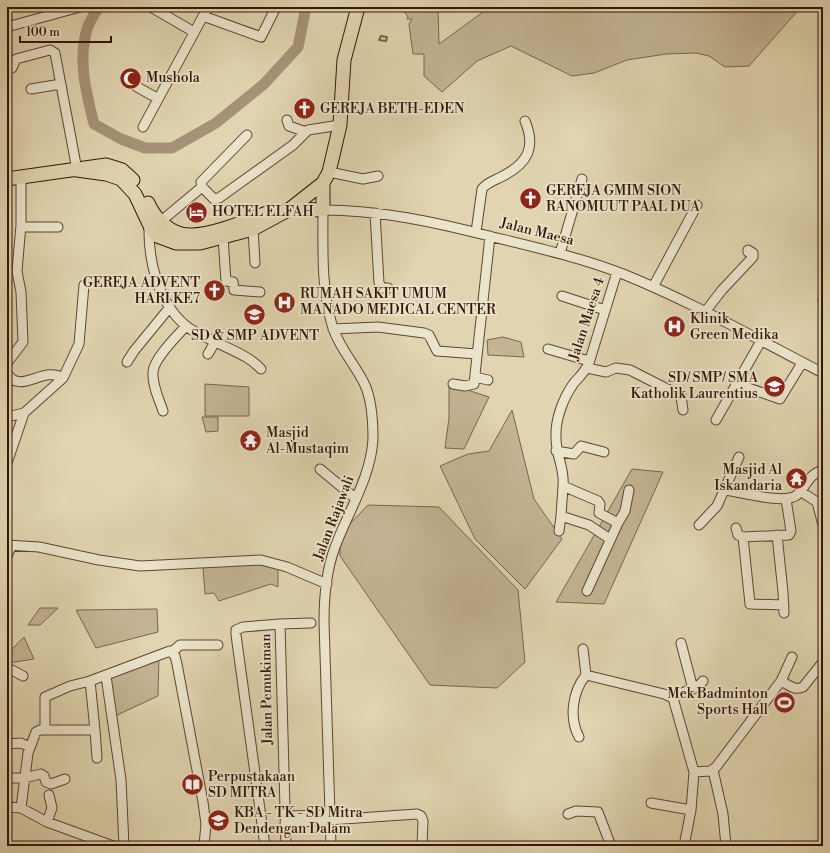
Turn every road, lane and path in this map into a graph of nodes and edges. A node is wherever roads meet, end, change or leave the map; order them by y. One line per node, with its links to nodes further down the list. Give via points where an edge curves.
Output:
1 (80, 7): 7 (street)
2 (151, 7): 8 (street)
3 (208, 7): 6 (street)
4 (275, 7): 6 (street, via 261,37)
5 (358, 7): 16 (highway, via 344,60)
6 (203, 16): 8 (street)
7 (7, 27)
8 (194, 32): 13 (street)
9 (7, 70): 10 (street, via 20,58 50,50 55,53)
10 (61, 84): 12 (street); 20 (street)
11 (137, 88): 13 (street)
12 (31, 89)
13 (158, 98): 17 (street)
14 (287, 120): 18 (street, via 289,126)
15 (525, 120): 35 (street, via 530,141 526,158 518,167 482,189)
16 (340, 125): 18 (street, via 312,128); 23 (highway)
17 (143, 127)
18 (306, 132): 26 (street, via 293,145 219,198 214,199)
19 (247, 135): 26 (street, via 201,182)
20 (77, 170): 22 (highway); 31 (highway, via 121,179)
21 (378, 176): 23 (street, via 363,179)
22 (21, 177): 25 (highway); 32 (street)
23 (326, 178): 28 (highway); 29 (highway)
24 (582, 178): 39 (street)
25 (7, 179)
26 (202, 187): 31 (street)
27 (697, 205): 43 (street)
28 (288, 209): 29 (highway, Jalan Maesa); 31 (highway, Jalan Maesa, via 278,209 234,225 189,236 176,232); 34 (highway)
29 (323, 210): 30 (street, Jalan Maesa); 51 (street, Jalan Rajawali, via 325,277)
30 (375, 213): 35 (street, Jalan Maesa); 44 (street, via 379,283 382,288)
31 (154, 219): 37 (highway, via 157,236 176,243 200,243); 47 (street, via 149,247 160,289)
32 (21, 227): 33 (street); 59 (street, via 17,271 21,292 23,342)
33 (58, 227)
34 (252, 229): 37 (highway); 40 (street)
35 (476, 232): 36 (street, Jalan Maesa)
36 (490, 236): 39 (street, Jalan Maesa); 56 (street)
37 (223, 237): 45 (street, via 226,281 233,282 234,290)
38 (748, 252): 49 (street, via 754,253 753,257)
39 (560, 253): 41 (street, Jalan Maesa)
40 (255, 263)
41 (617, 272): 43 (street, Jalan Maesa); 48 (street, Jalan Maesa 4)
42 (84, 285): 65 (street, via 79,344)
43 (653, 287): 49 (street, Jalan Maesa)
44 (388, 288)
45 (260, 292)
46 (562, 296): 48 (street)
47 (170, 307): 50 (street); 57 (street)
48 (605, 310): 60 (street, Jalan Maesa 4)
49 (705, 312): 52 (street, Jalan Maesa)
50 (186, 326): 53 (street); 70 (street, via 165,349 153,370)
51 (333, 329): 56 (street, via 378,327 427,334 437,352); 84 (street, Jalan Rajawali, via 369,394 373,439 364,479)
52 (761, 341): 58 (street, Jalan Maesa); 68 (street)
53 (215, 342): 55 (street); 61 (street, via 249,360)
54 (548, 349): 60 (street)
55 (208, 354)
56 (477, 354): 64 (street)
57 (127, 362)
58 (802, 362): 63 (street, Jalan Maesa); 68 (street, via 780,399)
59 (7, 363)
60 (588, 364): 69 (street, via 606,372 616,368 633,371 682,396); 74 (street, Jalan Maesa 4, via 574,383 560,412)
61 (260, 369)
62 (7, 372): 65 (street, via 10,378 18,382 52,373)
63 (823, 373)
64 (475, 377): 66 (street); 67 (street, via 472,385)
65 (63, 378): 71 (street)
66 (488, 380)
67 (453, 384)
68 (737, 384): 73 (street)
69 (683, 410)
70 (163, 411)
71 (24, 413): 72 (street); 77 (street)
72 (7, 417)
73 (716, 420)
74 (556, 451): 75 (street, via 574,454 581,446); 80 (street, Jalan Maesa 4, via 563,472)
75 (604, 452)
76 (739, 457): 82 (street)
77 (7, 463)
78 (320, 469): 84 (street)
79 (823, 470): 83 (street, via 808,478)
80 (563, 486): 86 (street, Jalan Maesa 4); 87 (street, via 598,501 599,513)
81 (628, 490): 87 (street, via 625,511)
82 (725, 490): 85 (street); 88 (street, via 717,506)
83 (800, 491): 85 (street, via 792,499); 89 (street, via 817,502)
84 (355, 498): 97 (street, Jalan Rajawali, via 334,548)
85 (786, 499): 92 (street, via 791,532 788,535)
86 (561, 516): 91 (street, Jalan Maesa 4); 94 (street, via 590,526)
87 (618, 523): 94 (street)
88 (699, 525)
89 (823, 525)
90 (736, 528): 93 (street, via 738,535)
91 (559, 531)
92 (776, 535): 93 (street); 93 (street, via 784,609 750,604)
93 (743, 537)
94 (610, 540): 98 (street)
95 (9, 545): 96 (street); 97 (street, via 39,547 140,566 261,560 287,567)
96 (7, 556)
97 (326, 584): 133 (street, Jalan Rajawali, via 324,622)
98 (587, 591)
99 (312, 623): 100 (street)
100 (280, 624): 134 (street, Jalan Pemukiman); 140 (street, Jalan Pemukiman, via 242,627 236,630)
101 (681, 643): 114 (street)
102 (218, 645): 104 (street, via 180,645)
103 (583, 649): 108 (street)
104 (172, 652): 110 (street); 139 (street, via 177,664 204,802)
105 (792, 657): 113 (street)
106 (823, 662): 113 (street, via 803,687 794,689)
107 (7, 672): 109 (street, via 12,670)
108 (586, 675): 115 (street); 118 (street, via 575,700 572,721)
109 (23, 676)
110 (106, 676): 111 (street); 138 (street, via 120,772)
111 (90, 681): 116 (street, via 45,696); 117 (street)
112 (703, 681): 114 (street)
113 (781, 681): 122 (street)
114 (693, 689): 115 (street)
115 (673, 698): 123 (street)
116 (45, 730): 117 (street); 120 (street, via 36,732)
117 (95, 730): 121 (street)
118 (578, 737)
119 (7, 744): 120 (street, via 22,743)
120 (30, 748): 125 (street)
121 (97, 758)
122 (713, 770): 123 (street); 146 (street, via 723,814)
123 (694, 772): 131 (street)
124 (7, 778): 125 (street)
125 (24, 778): 126 (street, via 41,774 46,782 51,784); 130 (street)
126 (65, 779)
127 (49, 795): 135 (street, via 52,808)
128 (651, 803): 131 (street)
129 (7, 807): 130 (street)
130 (21, 808): 135 (street)
131 (691, 810): 145 (street)
132 (568, 814): 144 (street, via 576,811 598,812)
133 (332, 818): 134 (street); 142 (street, Jalan Rajawali); 143 (street, via 417,814 421,816 422,821)
134 (285, 820): 141 (street, Jalan Pemukiman)
135 (47, 822): 136 (street)
136 (89, 842): 137 (street)
137 (113, 846)
138 (124, 846)
139 (204, 846)
140 (266, 846)
141 (286, 846)
142 (331, 846)
143 (422, 846)
144 (611, 846)
145 (684, 846)
146 (726, 846)

